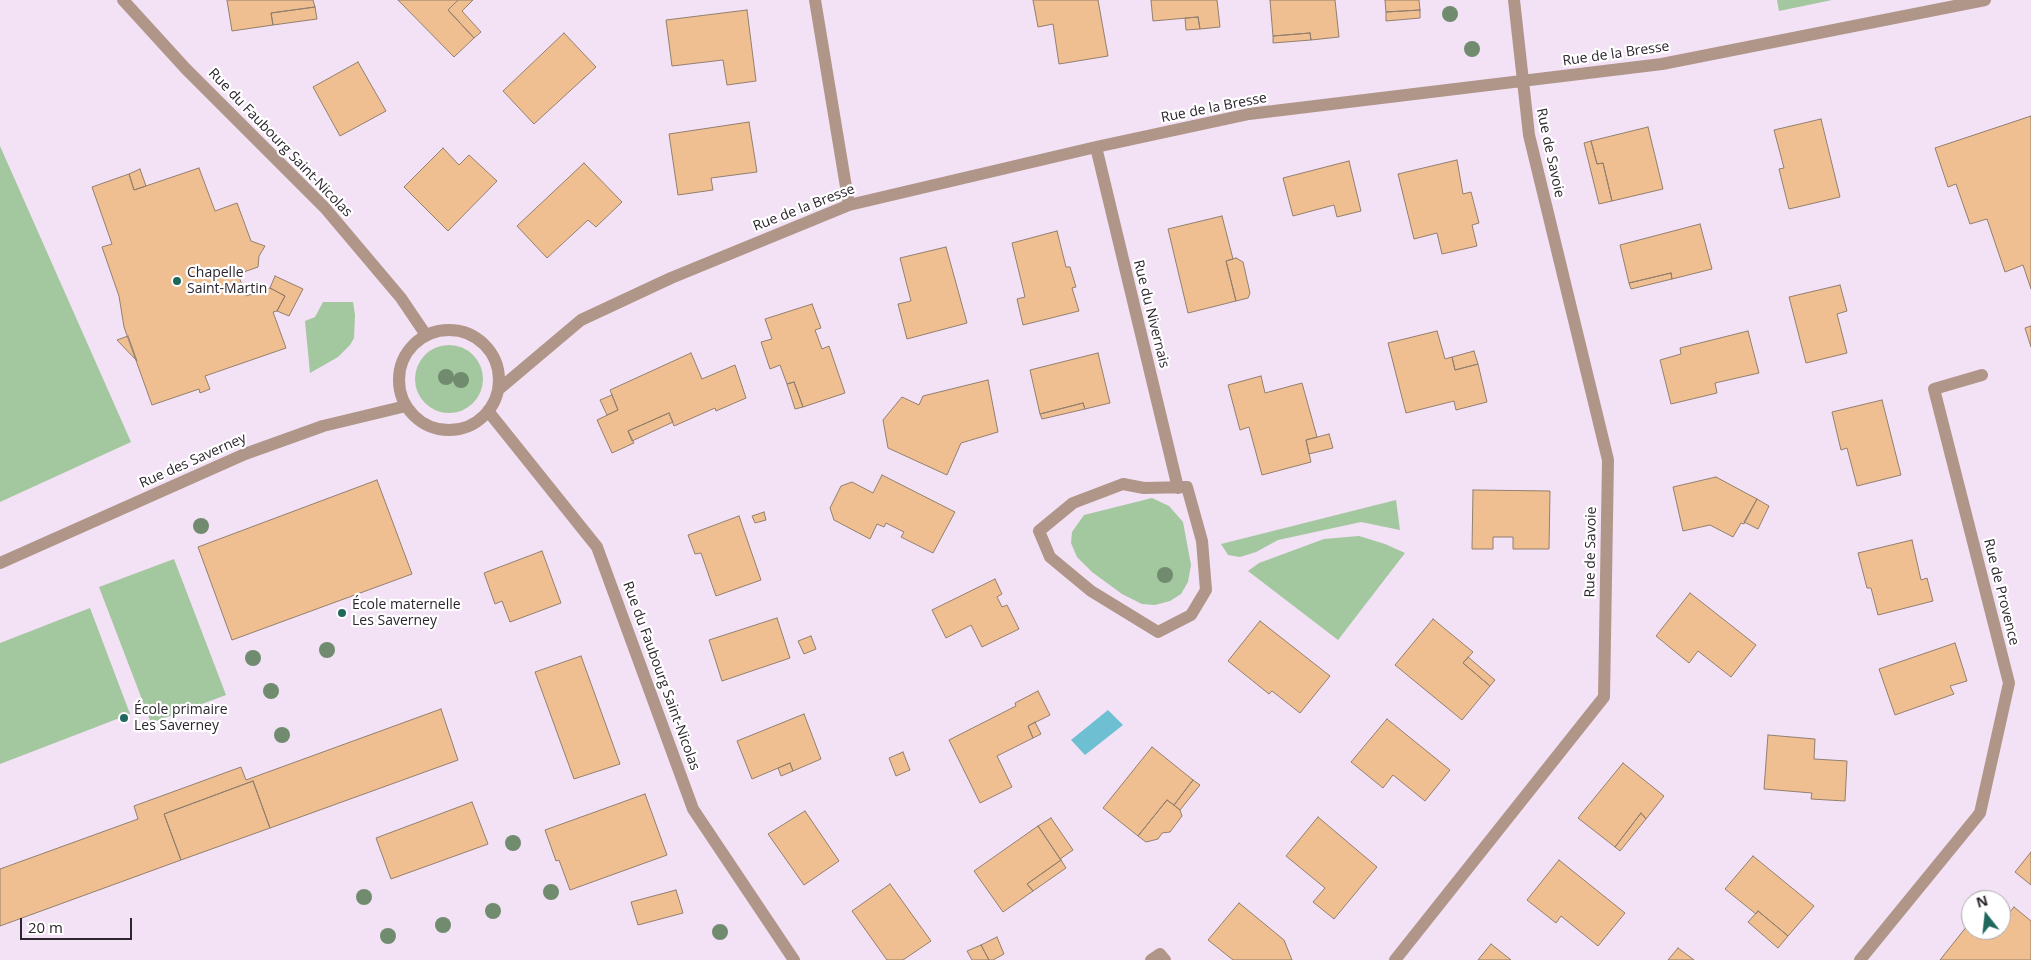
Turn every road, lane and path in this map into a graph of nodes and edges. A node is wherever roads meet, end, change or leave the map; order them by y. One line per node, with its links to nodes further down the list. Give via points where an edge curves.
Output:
1 (123, 0): 8 (street, Rue du Faubourg Saint-Nicolas, via 186,69 325,208 401,298)
2 (816, 0): 7 (street)
3 (1514, 0): 5 (street, Rue de Savoie)
4 (1985, 0): 5 (street, Rue de la Bresse, via 1662,64)
5 (1522, 82): 6 (street, Rue de la Bresse, via 1248,114); 18 (street, Rue de Savoie, via 1529,134 1608,460 1604,697)
6 (1096, 147): 7 (street, Rue de la Bresse); 13 (street, Rue du Nivernais)
7 (849, 205): 10 (street, Rue de la Bresse, via 670,278 581,320)
8 (426, 335): 10 (street, via 454,330 479,340 496,363); 11 (street, via 403,359 399,391)
9 (1982, 374): 19 (street, Rue de Provence, via 1934,390 2008,683 1980,813)
10 (498, 390): 12 (street)
11 (406, 406): 12 (street, via 414,417 439,430 466,427); 14 (street, Rue des Saverney, via 323,426 245,454)
12 (488, 411): 15 (street, Rue du Faubourg Saint-Nicolas, via 597,547 693,809)
13 (1178, 488): 13 (street, via 1123,484 1073,503 1039,531 1050,558 1091,591 1158,632 1191,615 1206,590 1202,541 1188,488)
14 (0, 563)
15 (794, 960)
16 (1151, 960): 17 (street, via 1160,954)
17 (1165, 960)
18 (1395, 960)
19 (1860, 960)

